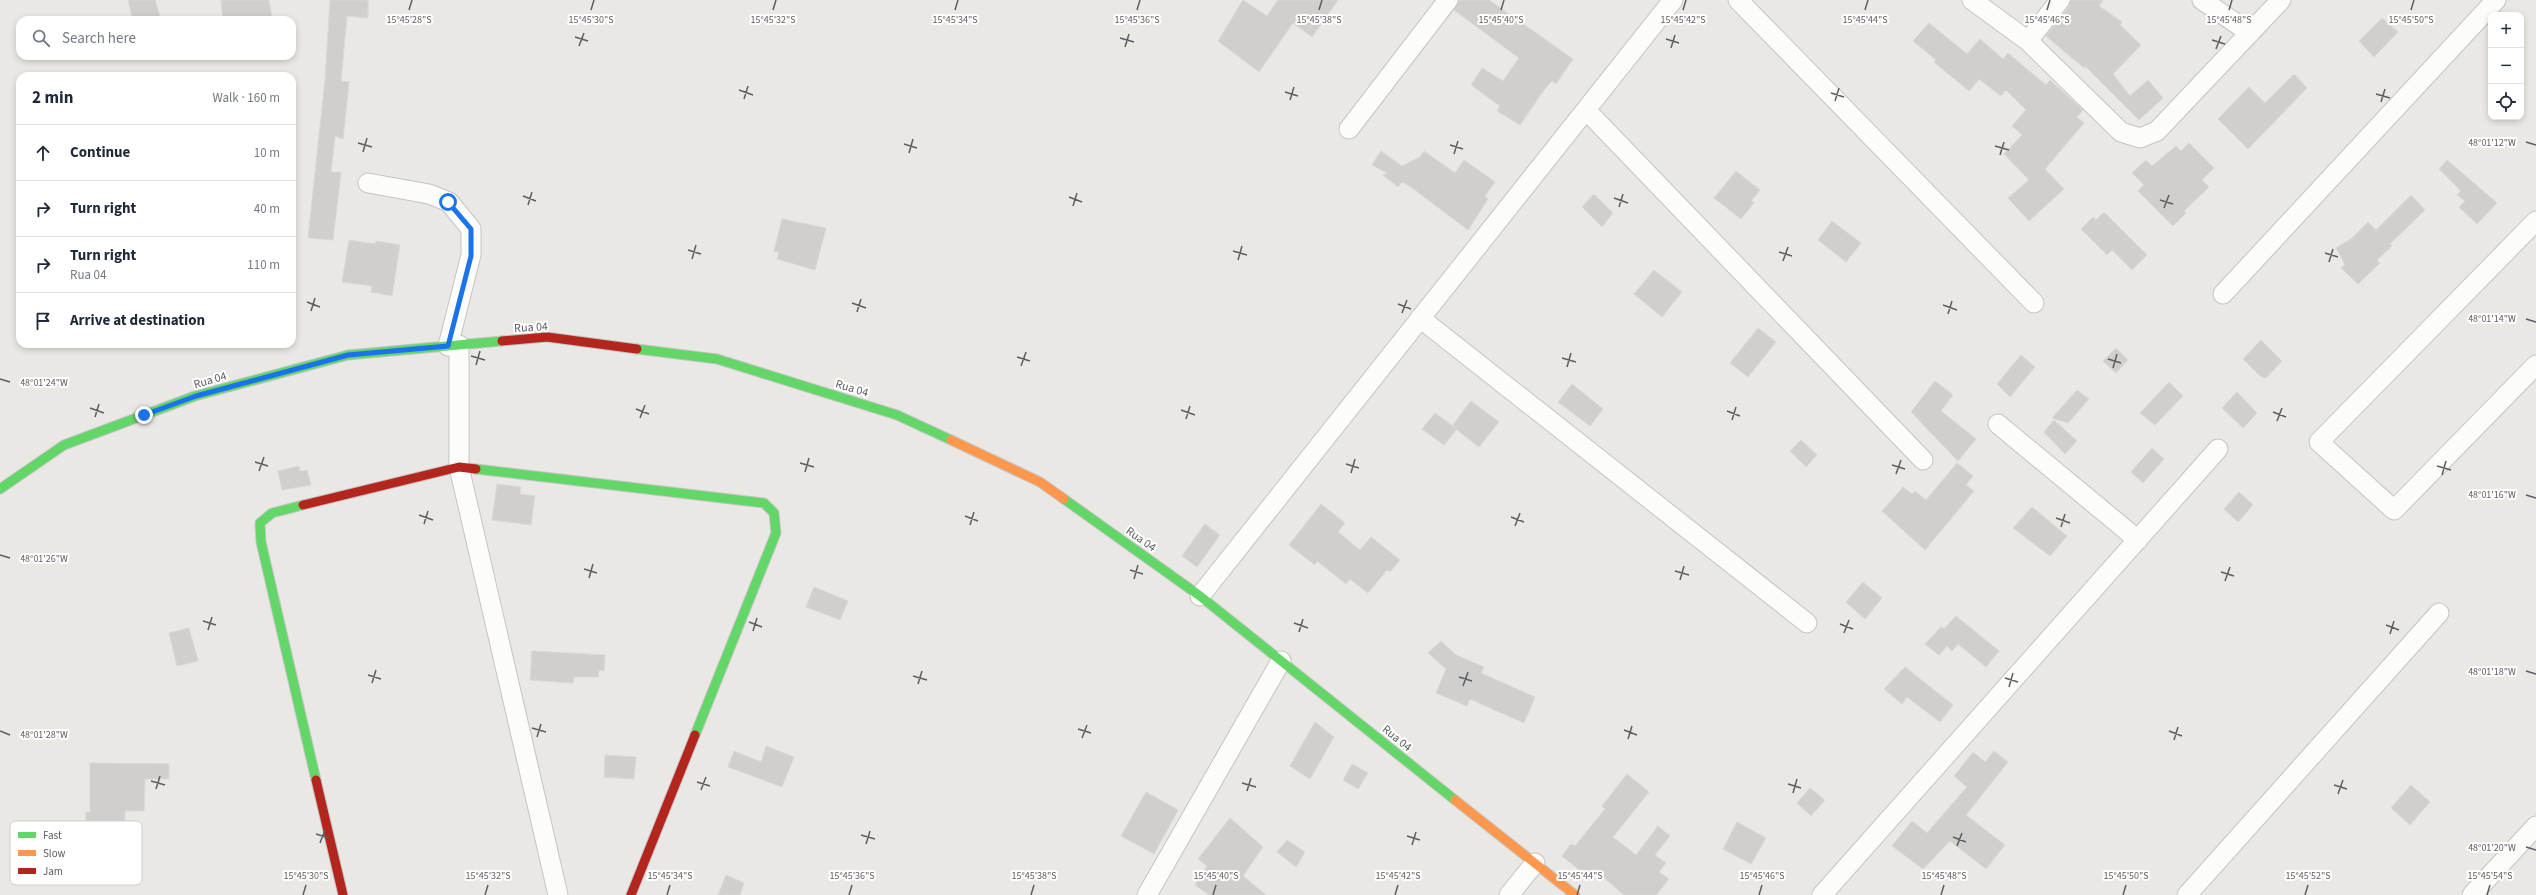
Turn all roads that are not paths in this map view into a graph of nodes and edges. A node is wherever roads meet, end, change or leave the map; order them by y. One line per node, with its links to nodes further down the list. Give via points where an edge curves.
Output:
1 (1448, 0): 12 (street)
2 (1673, 0): 11 (street)
3 (1738, 0): 16 (street)
4 (1972, 0): 10 (street)
5 (2060, 0): 10 (street)
6 (2202, 0): 9 (street)
7 (2281, 0): 9 (street)
8 (2496, 0): 15 (street)
9 (2250, 33): 10 (street, via 2157,131 2140,138 2121,132)
10 (2028, 41)
11 (1586, 110): 17 (street); 22 (street)
12 (1349, 129)
13 (368, 183): 18 (street, via 429,194 448,202 471,229 471,256)
14 (2536, 221): 19 (street, via 2319,442 2394,510)
15 (2223, 294)
16 (2034, 304)
17 (1420, 318): 26 (street); 28 (street)
18 (454, 345): 23 (street); 24 (street, Rua 04, via 348,355 196,396 64,445); 26 (street, Rua 04, via 547,337 717,359 897,414 1040,482)
19 (2536, 365)
20 (1998, 424): 25 (street)
21 (2218, 449): 25 (street)
22 (1923, 460)
23 (459, 467): 32 (street, via 272,513 260,523 262,549); 33 (street); 34 (street, via 764,503 774,513 776,533)
24 (0, 489)
25 (2138, 540): 38 (street)
26 (1200, 596): 29 (street, Rua 04)
27 (2439, 613): 39 (street)
28 (1807, 623)
29 (1281, 660): 31 (street, Rua 04); 35 (street)
30 (2536, 826): 40 (street)
31 (1535, 863): 36 (street); 37 (street, Rua 04)
32 (342, 895)
33 (558, 895)
34 (631, 895)
35 (1147, 895)
36 (1509, 895)
37 (1575, 895)
38 (1822, 895)
39 (2187, 895)
40 (2472, 895)

